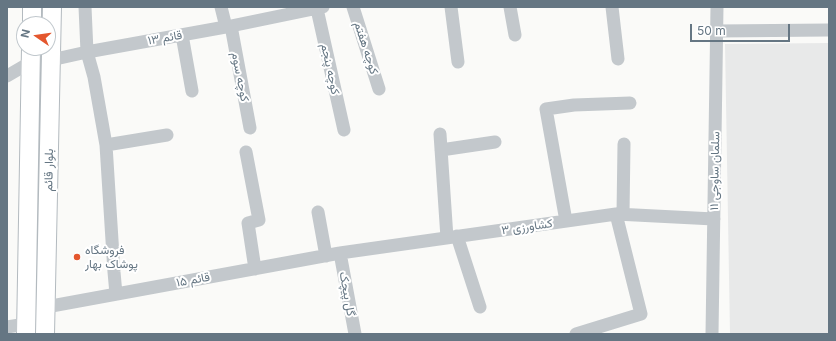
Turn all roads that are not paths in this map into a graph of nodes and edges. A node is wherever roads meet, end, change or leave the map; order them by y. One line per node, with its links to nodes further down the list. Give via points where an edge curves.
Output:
1 (52, 7): 20 (street, بلوار قائم)
2 (85, 7): 16 (street)
3 (221, 7): 11 (street, کوچه سوم)
4 (353, 7): 23 (street, کوچه هفتم)
5 (450, 7): 21 (street)
6 (510, 7): 15 (street)
7 (612, 7): 19 (street)
8 (717, 7): 13 (street, سلمان ساوجی ۱۱)
9 (320, 8): 10 (street, قائم ۱۳); 27 (street, کوچه پنجم)
10 (277, 12): 11 (street, قائم ۱۳)
11 (229, 27): 14 (street, قائم ۱۳); 26 (street, کوچه سوم)
12 (829, 30): 13 (street)
13 (717, 31): 37 (street, سلمان ساوجی ۱۱)
14 (182, 35): 16 (street, قائم ۱۳); 24 (street)
15 (515, 35)
16 (87, 52): 20 (street, قائم ۱۳); 32 (street)
17 (30, 56): 22 (street)
18 (31, 56): 47 (street, بلوار قائم)
19 (618, 59)
20 (51, 60): 44 (street, بلوار قائم)
21 (458, 62)
22 (7, 76)
23 (379, 89)
24 (192, 91)
25 (630, 103): 38 (street, via 546,108)
26 (250, 128)
27 (344, 130)
28 (440, 134): 33 (street)
29 (167, 135): 32 (street)
30 (495, 142): 33 (street)
31 (624, 144): 36 (street)
32 (106, 145): 43 (street)
33 (441, 150): 39 (street)
34 (246, 152): 42 (street, via 259,220 248,223)
35 (318, 212): 41 (street)
36 (619, 214): 37 (street, کشاورزی ۳); 38 (street, کشاورزی ۳); 50 (street, via 641,314)
37 (714, 219): 51 (street, سلمان ساوجی ۱۱)
38 (566, 221): 39 (street, کشاورزی ۳)
39 (452, 237): 40 (street, کشاورزی ۳); 45 (street)
40 (340, 253): 41 (street, قائم ۱۵); 49 (street, گل پیچک)
41 (326, 256): 42 (street, قائم ۱۵)
42 (256, 269): 43 (street, قائم ۱۵)
43 (116, 294): 44 (street, قائم ۱۵)
44 (46, 307): 48 (street, بلوار قائم)
45 (480, 307)
46 (7, 327): 47 (street)
47 (26, 329)
48 (45, 334)
49 (355, 334)
50 (576, 334)
51 (712, 334)

